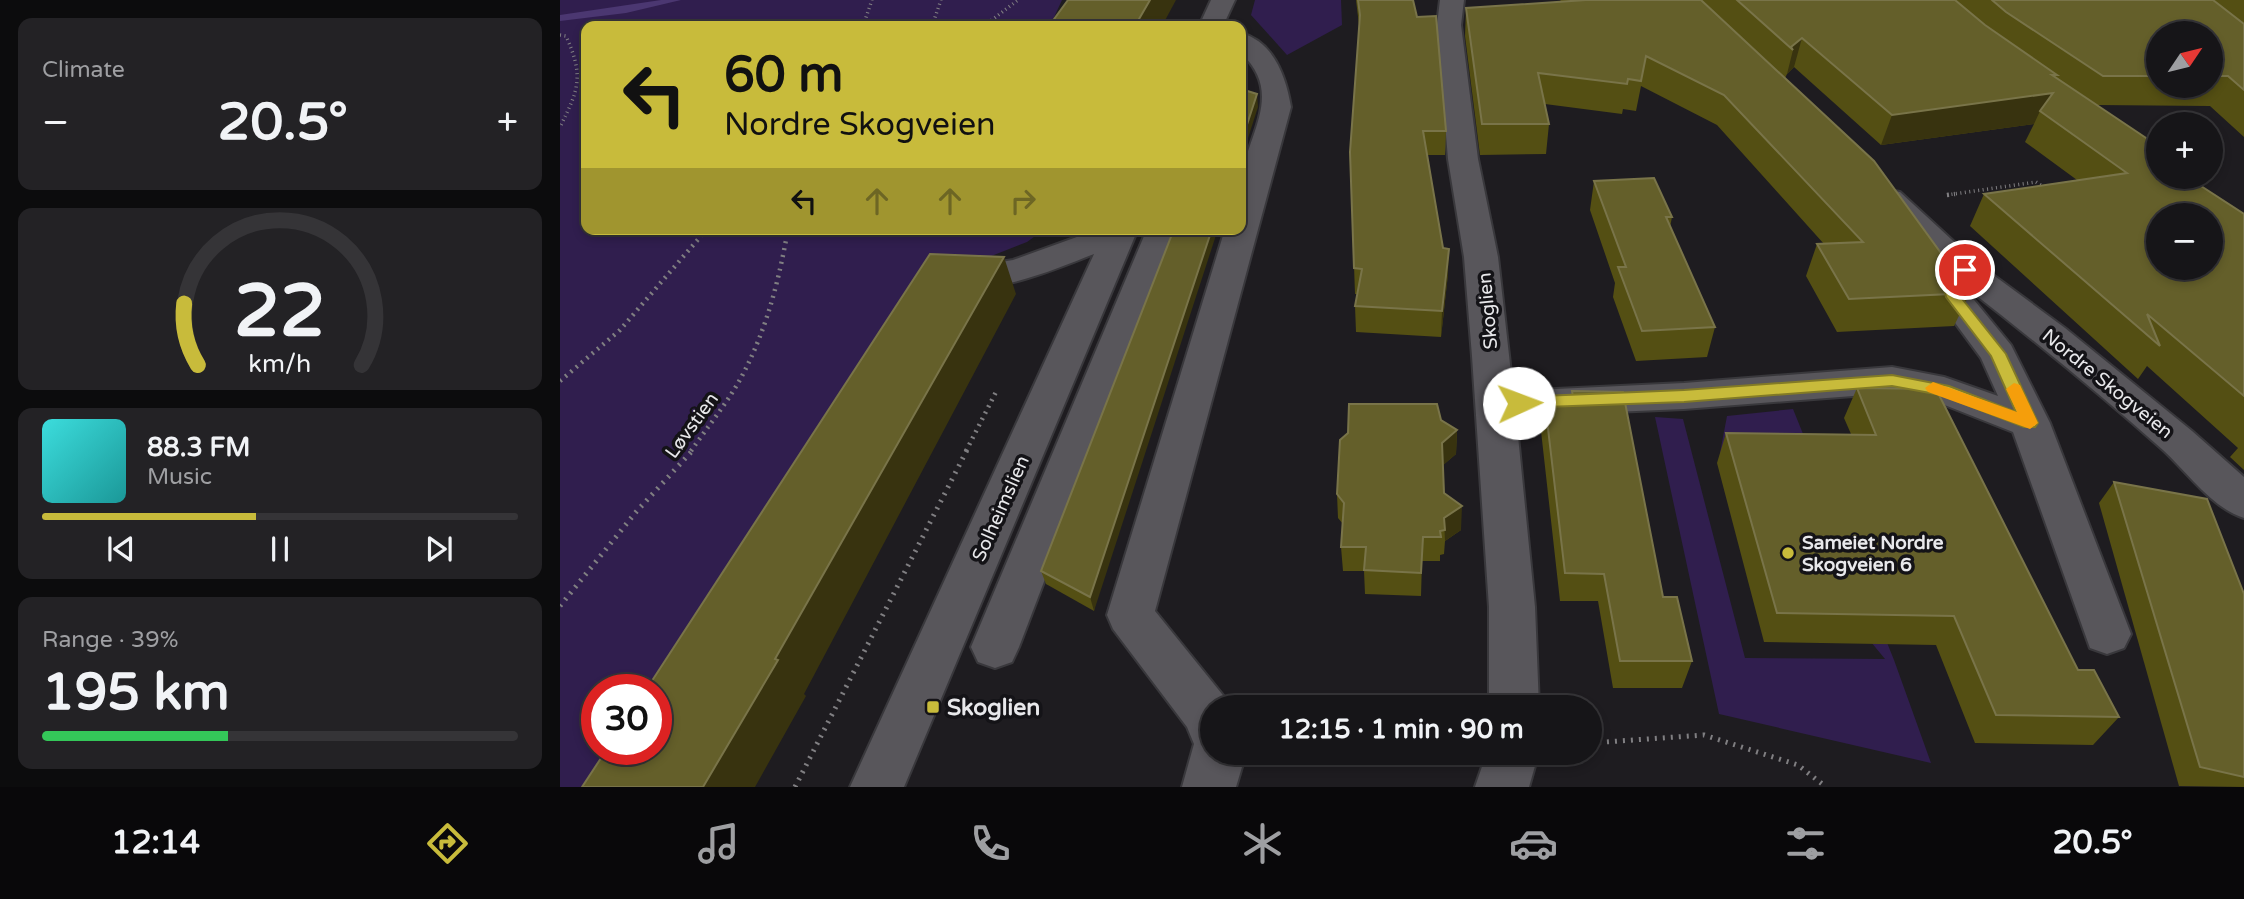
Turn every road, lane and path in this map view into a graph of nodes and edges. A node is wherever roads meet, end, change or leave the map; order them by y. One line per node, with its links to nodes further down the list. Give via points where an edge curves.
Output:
1 (872, 0): 6 (path)
2 (941, 0): 7 (path)
3 (1018, 0): 8 (path)
4 (1223, 0): 9 (street)
5 (1452, 0): 33 (street, Skoglien, via 1449,25 1463,159 1481,257 1491,356 1513,607)
6 (865, 21)
7 (934, 21)
8 (991, 21)
9 (1213, 21)
10 (560, 35): 12 (path, via 566,36 575,55 581,81)
11 (1246, 45): 16 (street, via 1274,77 1277,107)
12 (560, 127)
13 (1864, 175): 23 (street, Nordre Skogveien)
14 (2047, 190): 15 (path, via 2036,182)
15 (1936, 197)
16 (1246, 214)
17 (702, 235): 25 (path, via 584,364)
18 (787, 235): 30 (path, Løvstien, via 777,290 742,376 685,461 636,512)
19 (1112, 235): 24 (street, via 1034,265 981,278)
20 (1120, 235): 39 (street, Solheimslien)
21 (1161, 235): 32 (street)
22 (1240, 235): 34 (street, via 1130,615)
23 (1965, 270): 28 (street, via 1950,281 1953,297 1998,354); 29 (street, Nordre Skogveien, via 2052,336)
24 (959, 278)
25 (560, 381)
26 (999, 386): 38 (path)
27 (1519, 403): 28 (street, via 1892,380 1944,390)
28 (2030, 423): 31 (street)
29 (2244, 502)
30 (560, 606)
31 (2107, 634)
32 (995, 647)
33 (1514, 695)
34 (1200, 715)
35 (1602, 742): 42 (path, via 1704,735 1798,765)
36 (1216, 765): 40 (street)
37 (1509, 765): 41 (street)
38 (794, 787)
39 (877, 787)
40 (1209, 787)
41 (1502, 787)
42 (1826, 787)

